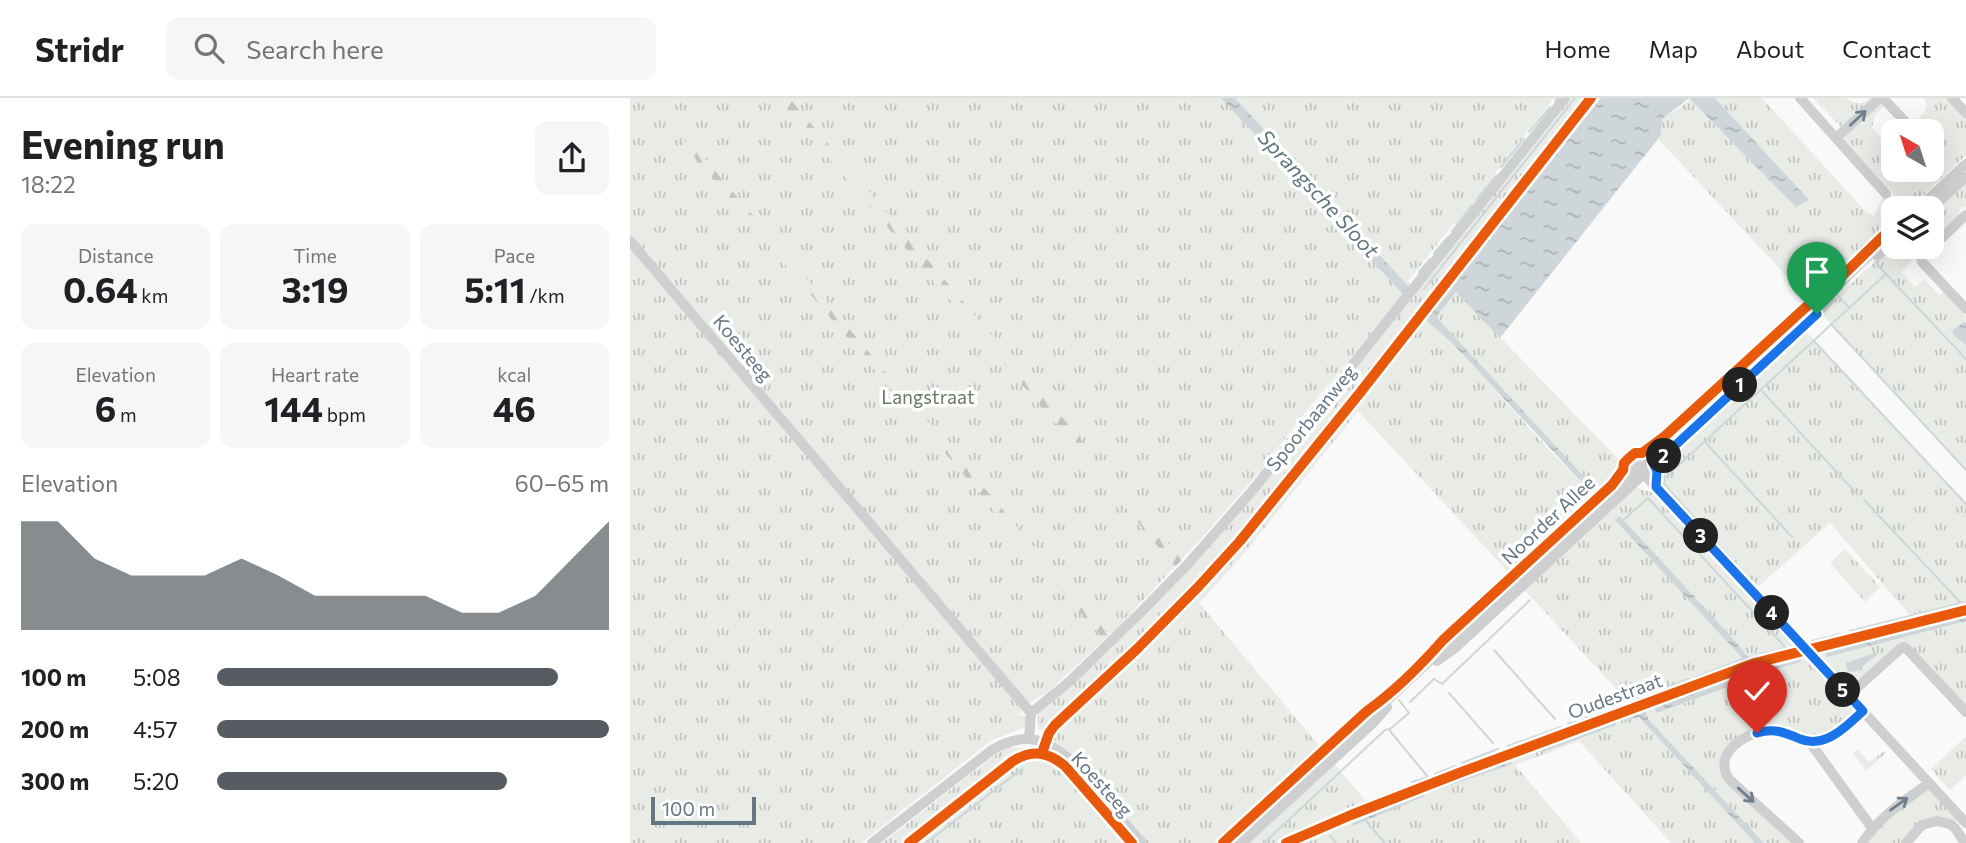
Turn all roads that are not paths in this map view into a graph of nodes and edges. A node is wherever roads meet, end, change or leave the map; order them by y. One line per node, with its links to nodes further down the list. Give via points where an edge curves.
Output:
1 (1565, 98): 26 (street, Spoorbaanweg, via 1252,491 1142,611)
2 (1800, 98): 7 (street)
3 (1881, 98): 6 (street); 7 (street, one-way to 3)
4 (1952, 98): 5 (street)
5 (1966, 113)
6 (1902, 119)
7 (1836, 138): 10 (street)
8 (1966, 164): 11 (street)
9 (1966, 177): 12 (street)
10 (1886, 194)
11 (1932, 196)
12 (1944, 197)
13 (1966, 215): 14 (street)
14 (1944, 236)
15 (630, 241): 26 (street, Koesteeg)
16 (1881, 244): 21 (street, Noorder Allee)
17 (1881, 253): 21 (street, Noorder Allee)
18 (1921, 259): 19 (street)
19 (1966, 309)
20 (1629, 458): 21 (street)
21 (1641, 470): 22 (street, Noorder Allee); 23 (street)
22 (1498, 602): 34 (street, Noorder Allee); 35 (street, Noorder Allee)
23 (1849, 695): 24 (street); 25 (street, via 1904,647)
24 (1863, 711): 28 (street, via 1833,736); 29 (street)
25 (1966, 712)
26 (1031, 713): 27 (street)
27 (1029, 739): 32 (street, via 992,750); 33 (street, via 1046,742 1068,758)
28 (1809, 741): 31 (street); 36 (street, one-way to 36, via 1786,732 1764,731 1736,744 1724,760 1730,780)
29 (1929, 783): 30 (street); 31 (street, one-way to 29)
30 (1962, 824): 38 (street, via 1929,822); 39 (street)
31 (1872, 828): 37 (street)
32 (872, 843)
33 (1142, 843)
34 (1229, 843)
35 (1242, 843)
36 (1799, 843)
37 (1862, 843)
38 (1906, 843)
39 (1965, 843)

